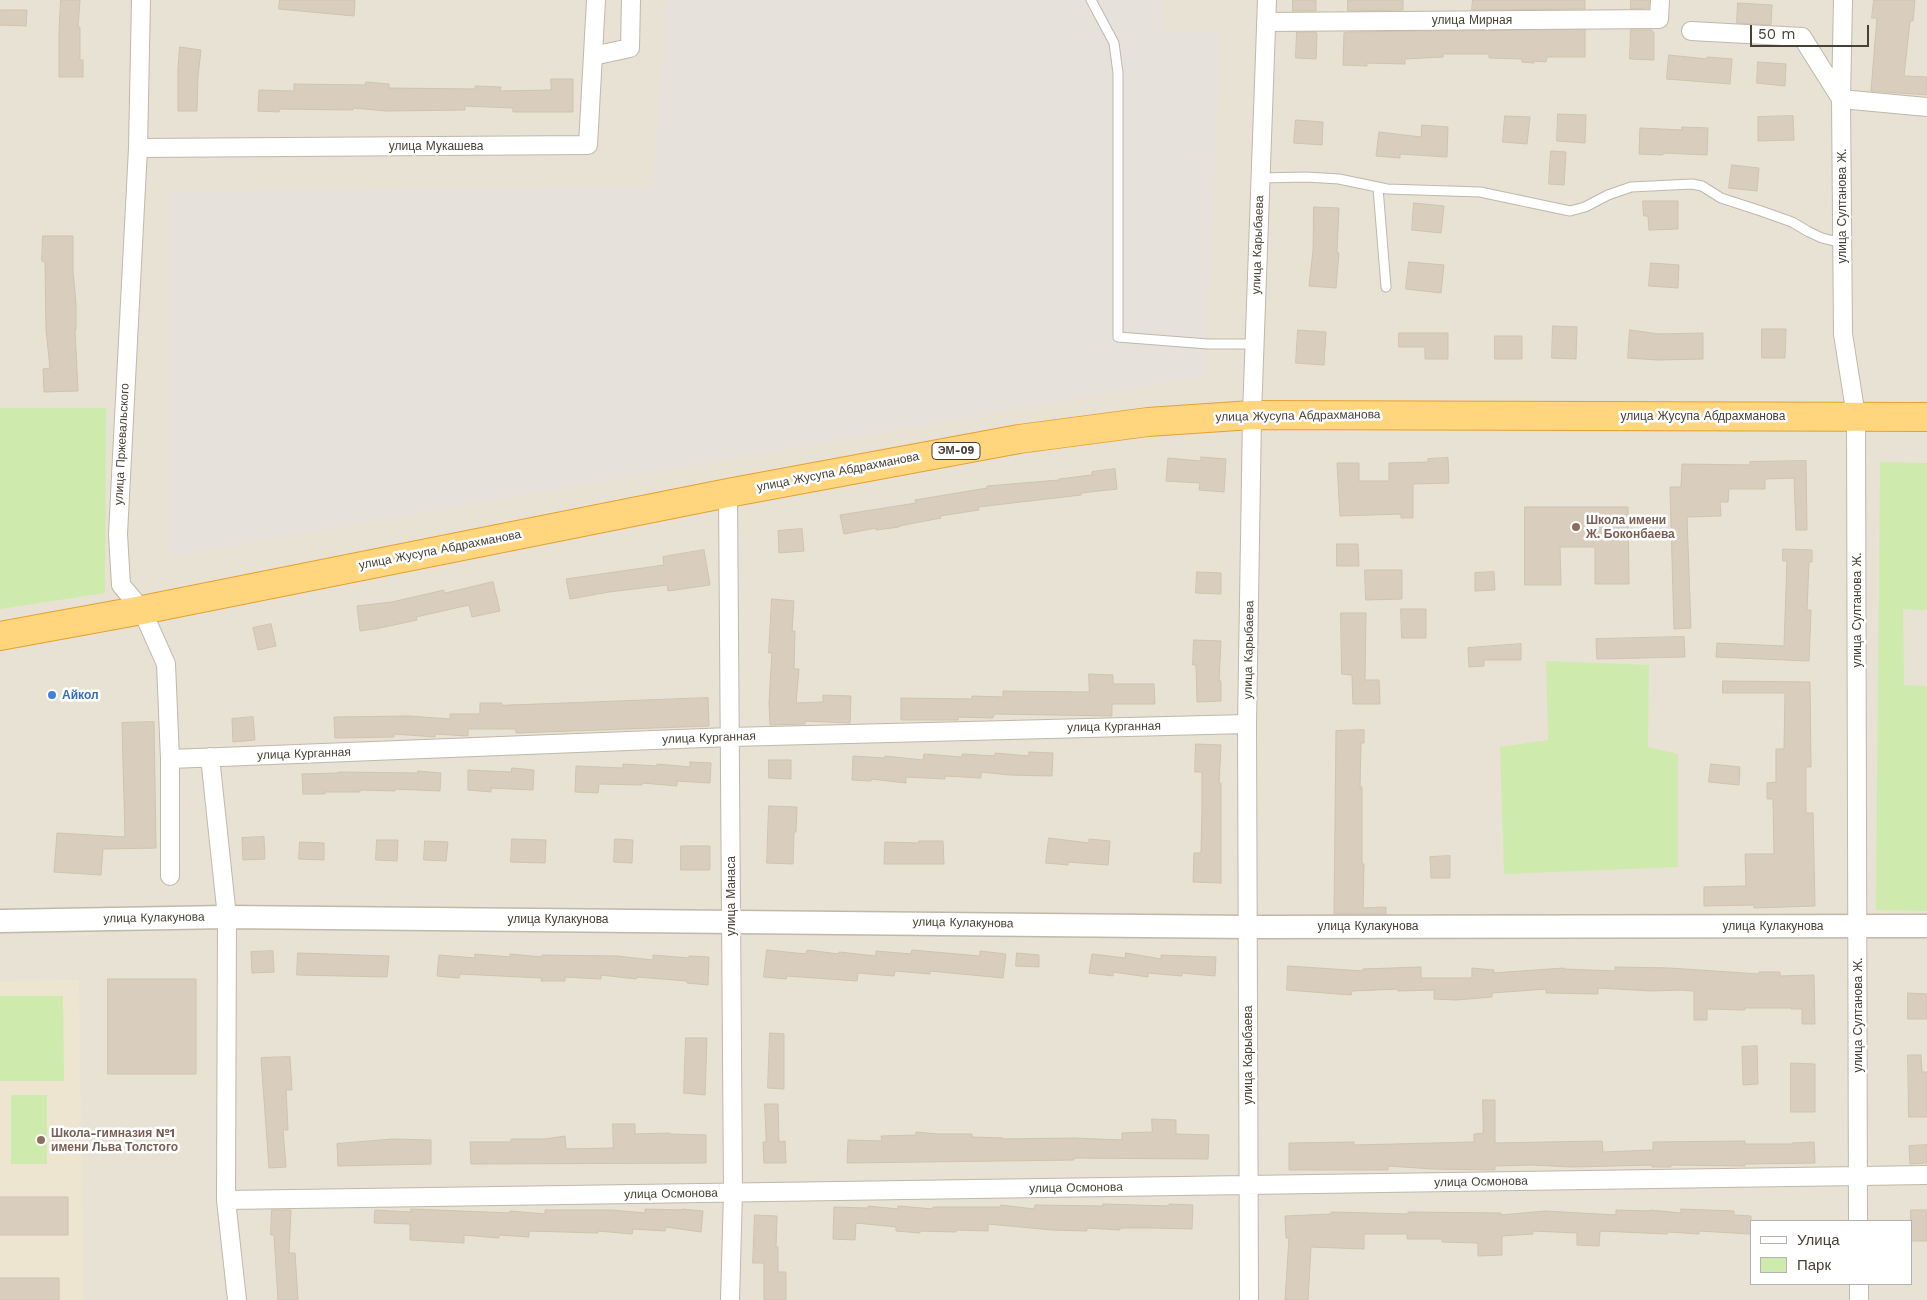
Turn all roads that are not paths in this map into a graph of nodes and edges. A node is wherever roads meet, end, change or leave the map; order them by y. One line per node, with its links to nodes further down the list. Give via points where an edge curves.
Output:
1 (141, 0): 13 (street, улица Пржевальского)
2 (596, 0): 10 (street, улица Мукашева)
3 (631, 0): 10 (street, via 630,48)
4 (1091, 0): 18 (lane, via 1114,43 1118,73 1118,337)
5 (1267, 0): 8 (street, улица Карыбаева)
6 (1660, 0): 8 (street, улица Мирная, via 1659,19)
7 (1843, 0): 11 (street, улица Султанова Ж.)
8 (1266, 22): 14 (street, улица Карыбаева)
9 (1691, 31): 11 (street, via 1802,37)
10 (594, 56): 13 (street, улица Мукашева, via 588,144)
11 (1841, 99): 12 (street); 16 (street, улица Султанова Ж.)
12 (1927, 107)
13 (138, 148): 23 (street, улица Пржевальского, via 118,534 121,584)
14 (1261, 178): 15 (lane, via 1340,179); 18 (street, улица Карыбаева)
15 (1378, 188): 16 (lane, via 1480,192 1570,211 1631,187 1692,184 1702,186 1721,198 1792,222 1822,238); 17 (lane)
16 (1842, 243): 20 (street, улица Султанова Ж., via 1843,334)
17 (1386, 287)
18 (1255, 344): 19 (street, улица Карыбаева)
19 (1252, 415): 20 (highway, улица Жусупа Абдрахманова / ЭМ-09); 22 (highway, улица Жусупа Абдрахманова / ЭМ-09, via 1148,422 1018,439); 25 (street, улица Карыбаева)
20 (1856, 416): 21 (highway, улица Жусупа Абдрахманова / ЭМ-09); 33 (street, улица Султанова Ж.)
21 (1927, 417)
22 (728, 493): 23 (highway, улица Жусупа Абдрахманова / ЭМ-09); 26 (street, улица Манаса)
23 (142, 610): 24 (highway, улица Жусупа Абдрахманова / ЭМ-09); 28 (street, улица Пржевальского, via 166,664)
24 (0, 636)
25 (1248, 724): 26 (street, улица Курганная); 35 (street, улица Карыбаева)
26 (730, 736): 27 (street, улица Курганная); 31 (street, улица Манаса)
27 (210, 758): 28 (street, улица Курганная); 30 (street)
28 (170, 759): 29 (street, улица Пржевальского)
29 (170, 876)
30 (227, 916): 31 (street, улица Кулакунова); 32 (street, улица Кулакунова); 40 (street)
31 (731, 920): 35 (street, улица Кулакунова); 39 (street, улица Манаса)
32 (0, 921)
33 (1858, 926): 34 (street, улица Кулакунова); 35 (street, улица Кулакунова); 37 (street, улица Султанова Ж.)
34 (1927, 926)
35 (1247, 927): 38 (street, улица Карыбаева)
36 (1927, 1175): 37 (street, улица Осмонова)
37 (1858, 1176): 38 (street, улица Осмонова); 41 (street, улица Султанова Ж.)
38 (1249, 1185): 39 (street, улица Осмонова); 45 (street, улица Карыбаева)
39 (733, 1193): 40 (street, улица Осмонова); 44 (street, улица Манаса)
40 (226, 1200): 43 (street)
41 (1858, 1220)
42 (1859, 1285): 46 (street)
43 (237, 1300)
44 (730, 1300)
45 (1249, 1300)
46 (1859, 1300)

